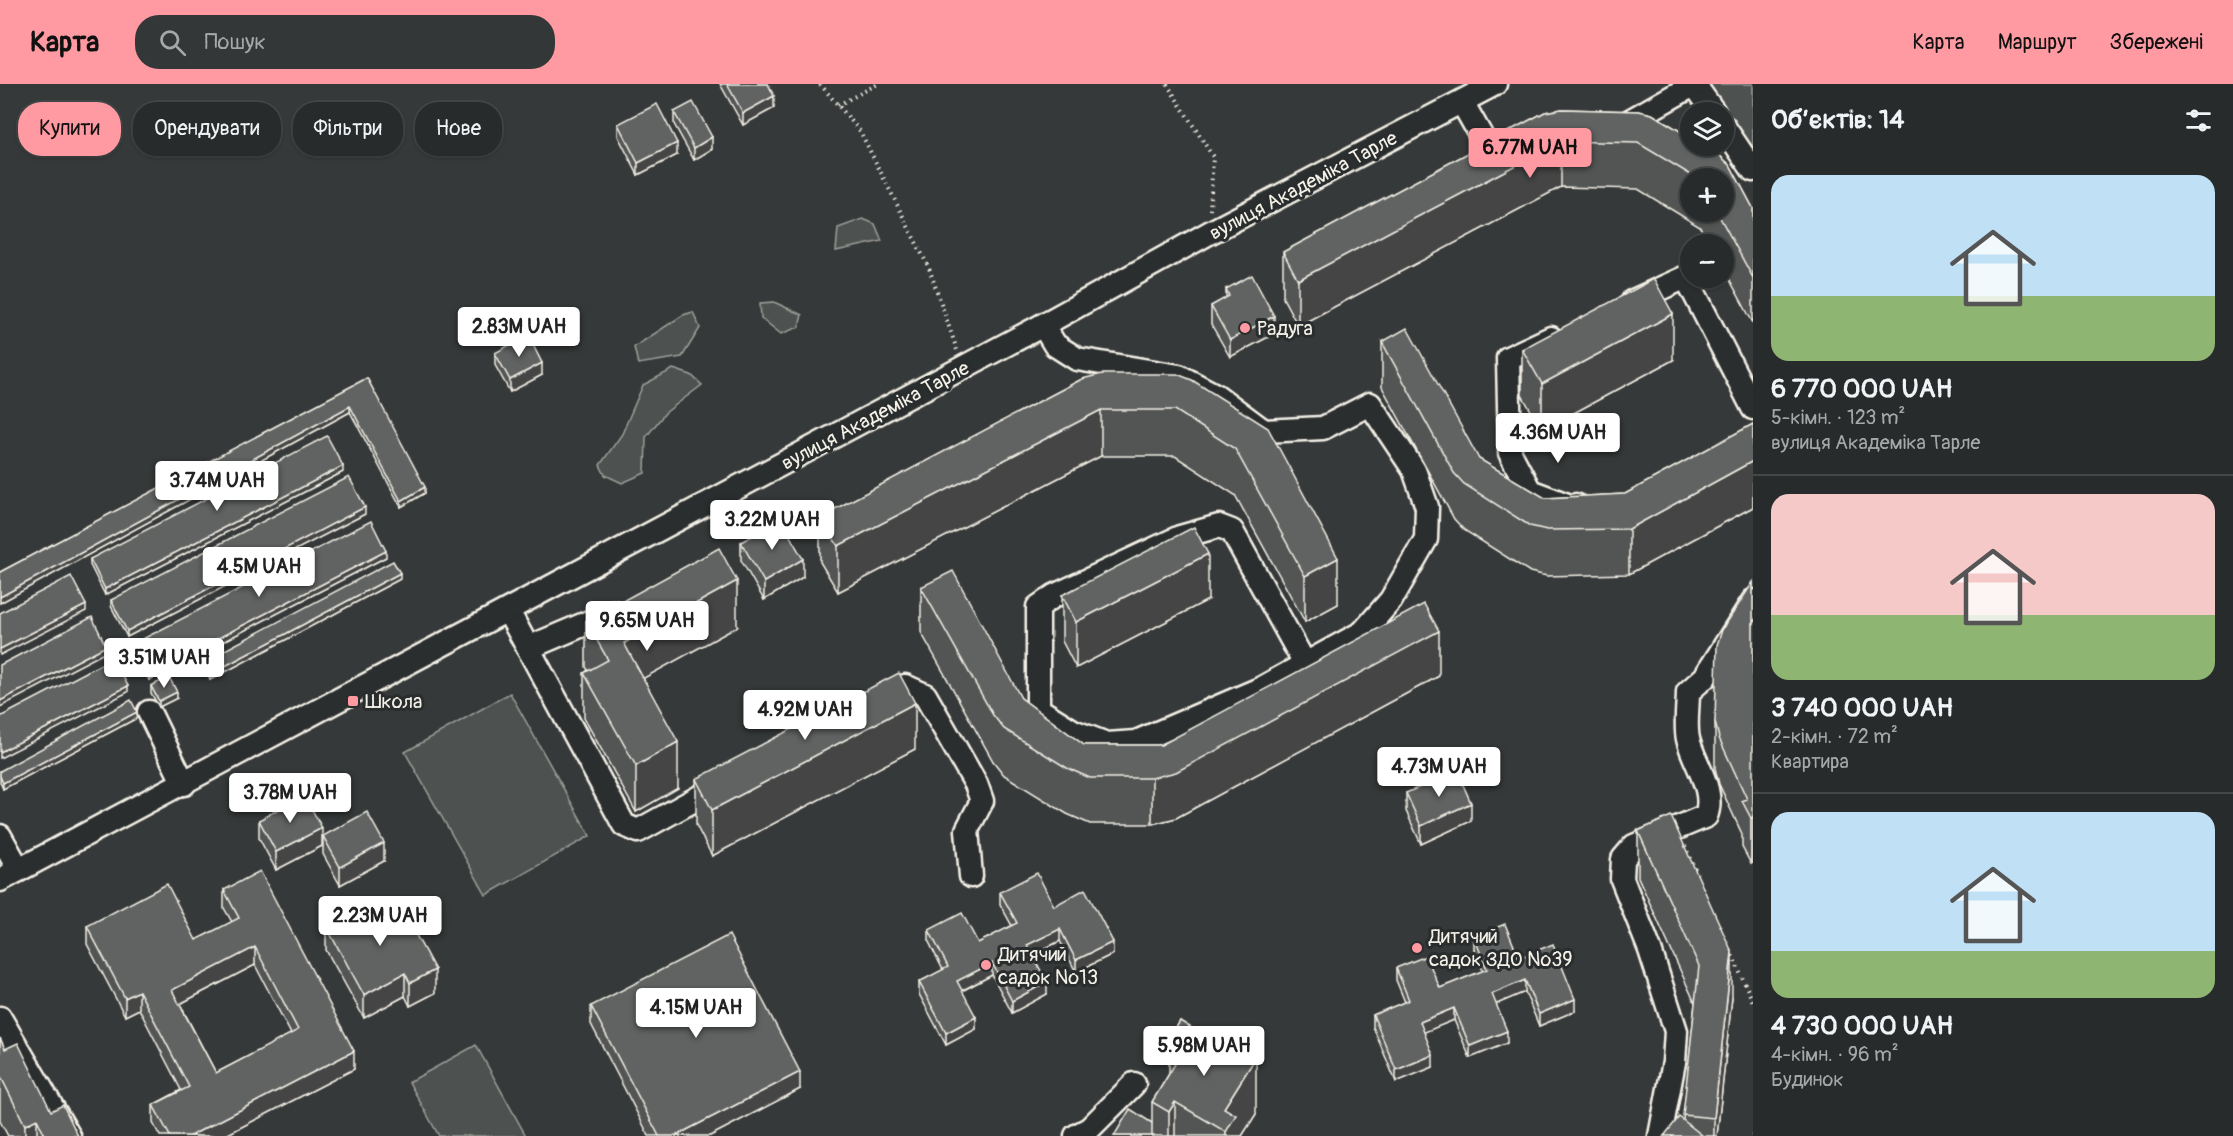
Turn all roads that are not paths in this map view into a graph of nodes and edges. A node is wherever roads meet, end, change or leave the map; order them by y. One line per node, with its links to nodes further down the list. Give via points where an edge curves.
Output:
1 (1495, 84): 3 (street, вулиця Академіка Тарле)
2 (1694, 84): 4 (street); 5 (street)
3 (1462, 102): 9 (street, via 1502,153); 12 (street, вулиця Академіка Тарле, via 1209,233)
4 (1707, 102)
5 (1618, 128): 6 (street); 7 (street)
6 (1595, 129)
7 (1646, 139)
8 (1734, 142): 10 (street)
9 (1472, 168)
10 (1753, 170)
11 (1613, 310): 14 (street, via 1686,277)
12 (1043, 325): 18 (street, вулиця Академіка Тарле); 20 (street, via 1055,345 1077,359 1179,376 1217,396 1264,431 1323,428 1370,404 1414,470 1427,507 1426,539 1391,600 1363,632)
13 (1571, 330): 15 (street, via 1508,358 1510,453 1530,490 1570,506)
14 (1753, 408)
15 (1602, 504)
16 (1753, 601): 32 (street, via 1705,677 1688,692 1688,738 1707,789 1710,806 1706,816 1634,846 1623,859 1622,879 1677,1031)
17 (638, 602): 19 (street)
18 (508, 611): 19 (street); 24 (street, вулиця Академіка Тарле)
19 (528, 648): 23 (street, via 624,825 638,831)
20 (1305, 664): 20 (street, via 1260,689 1136,742 1107,744 1073,731 1038,709 1038,607 1180,537 1219,526 1232,531)
21 (865, 708): 27 (street, via 905,686 925,695 982,801 967,830)
22 (149, 712): 24 (street)
23 (743, 773)
24 (184, 784): 26 (street, вулиця Академіка Тарле)
25 (0, 836): 26 (street)
26 (9, 875)
27 (971, 876)
28 (0, 1018): 30 (street)
29 (1134, 1084): 31 (street, via 1089,1129)
30 (69, 1136)
31 (1076, 1136)
32 (1660, 1136)

